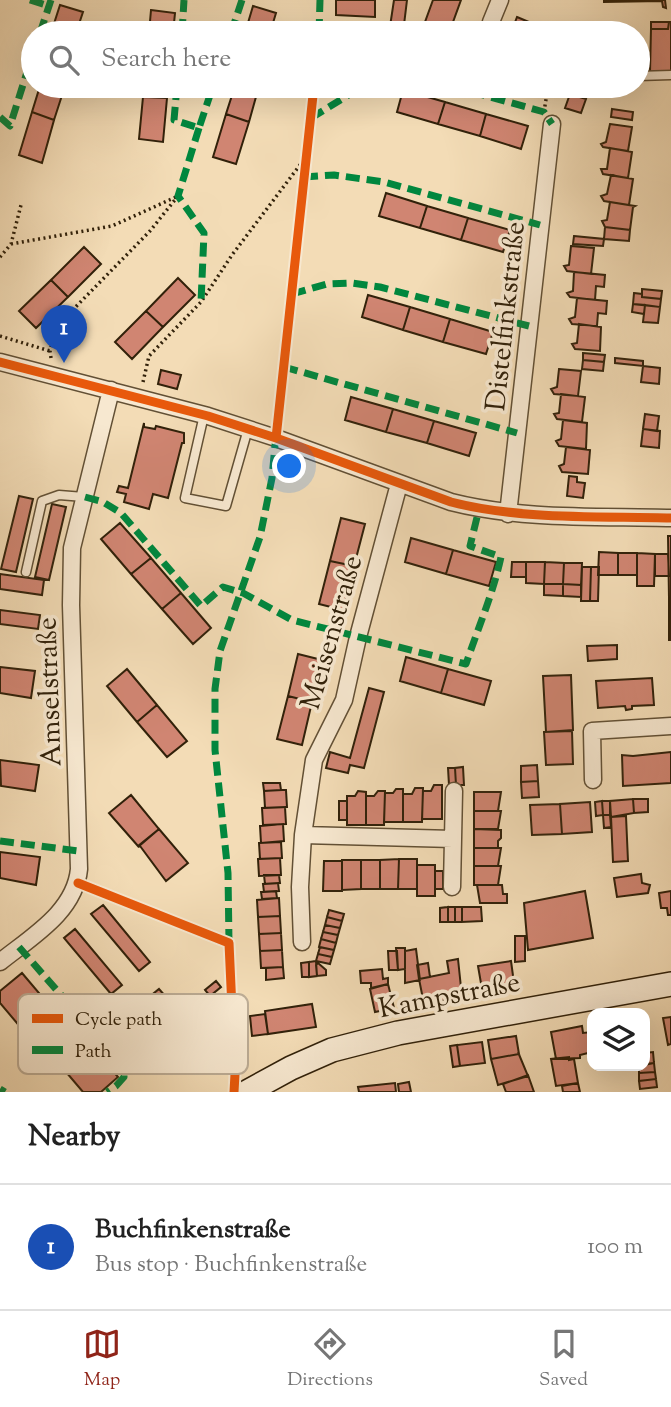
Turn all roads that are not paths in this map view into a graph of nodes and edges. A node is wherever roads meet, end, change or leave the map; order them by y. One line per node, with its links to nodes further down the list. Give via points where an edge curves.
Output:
1 (500, 0): 2 (street)
2 (491, 21)
3 (671, 75): 4 (lane)
4 (650, 76)
5 (548, 118): 12 (street, Distelfinkstraße)
6 (0, 362): 7 (street)
7 (111, 390): 8 (street); 11 (street, Amselstraße)
8 (204, 415): 9 (street); 9 (lane, via 185,498 226,506)
9 (247, 429): 10 (street)
10 (399, 484): 12 (street, via 451,502); 18 (street, Meisenstraße, via 344,700 314,761)
11 (85, 497): 14 (lane, via 59,495 43,501); 22 (street, Amselstraße, via 72,548 78,883 57,915)
12 (508, 514): 13 (street)
13 (671, 518)
14 (26, 572)
15 (671, 726): 16 (street, via 592,731)
16 (593, 780)
17 (454, 791): 19 (street)
18 (303, 835): 19 (street); 21 (street, Meisenstraße)
19 (453, 839): 20 (street)
20 (452, 887)
21 (302, 943)
22 (0, 962)
23 (671, 984): 24 (main road, Kampstraße, via 398,1033 332,1050)
24 (249, 1092)

